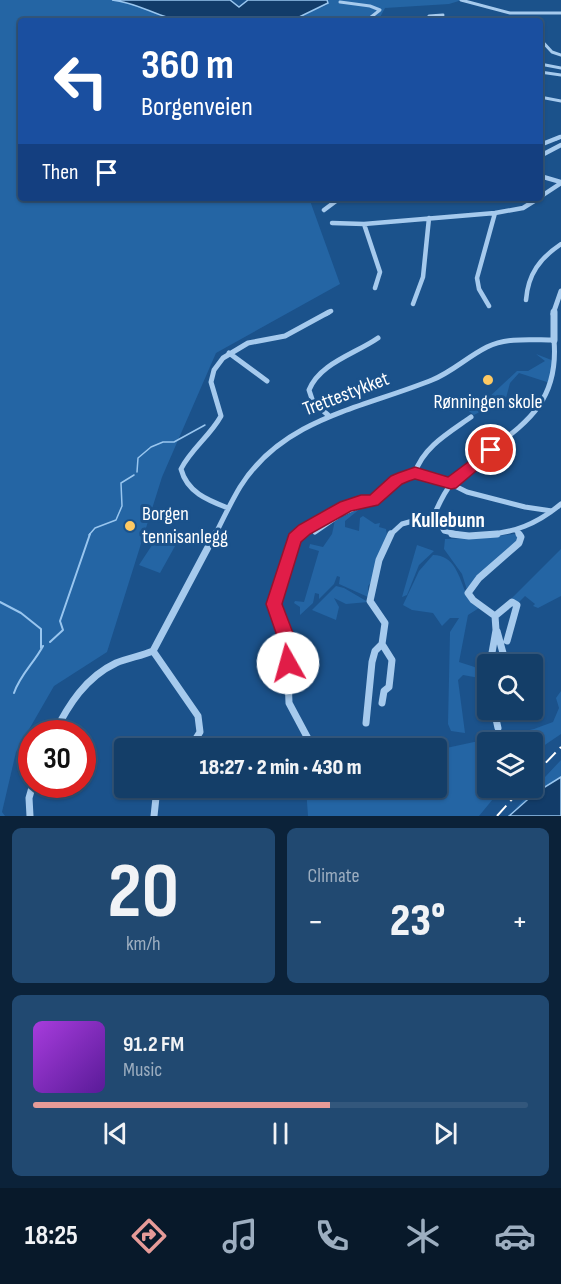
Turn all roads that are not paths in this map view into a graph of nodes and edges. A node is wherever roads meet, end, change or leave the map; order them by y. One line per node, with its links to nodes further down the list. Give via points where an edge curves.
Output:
1 (461, 0): 3 (street, via 505,12)
2 (340, 2): 4 (street, via 380,10)
3 (561, 13)
4 (367, 18)
5 (428, 18): 6 (street, via 435,14 443,15)
6 (441, 18)
7 (543, 43): 8 (street)
8 (561, 55)
9 (543, 64): 10 (street)
10 (560, 67)
11 (543, 72): 12 (street)
12 (561, 75)
13 (543, 98): 14 (street)
14 (561, 101)
15 (561, 137): 18 (street)
16 (543, 138): 17 (street)
17 (543, 142)
18 (543, 143)
19 (561, 145): 20 (street)
20 (543, 154)
21 (543, 177): 22 (street)
22 (561, 183): 23 (street)
23 (543, 196)
24 (336, 201): 26 (street)
25 (534, 201): 27 (street, via 518,210)
26 (324, 210)
27 (495, 213): 28 (street); 36 (street, via 478,268 478,286)
28 (429, 218): 30 (street); 35 (street, via 423,277)
29 (332, 223): 30 (street)
30 (364, 224): 32 (street, via 380,272)
31 (561, 244): 34 (street, via 538,263 526,287)
32 (375, 288)
33 (561, 291): 39 (street, via 553,314)
34 (526, 300)
35 (413, 304)
36 (489, 306)
37 (331, 311): 40 (street, via 285,336 253,341)
38 (378, 338): 42 (street, via 319,373 311,382 309,398)
39 (554, 340): 42 (street, Trettestykket, via 496,344 453,371); 45 (street, via 558,376 544,407 532,421)
40 (229, 353): 41 (street); 48 (street, via 214,370 211,382 221,416 189,454 182,469 184,480 195,492)
41 (267, 381)
42 (328, 415): 48 (street, Trettestykket, via 301,428 269,453 251,471)
43 (471, 417): 44 (street, via 424,455)
44 (415, 473): 45 (street); 46 (street, via 396,480)
45 (451, 484): 49 (street, via 483,497); 50 (street)
46 (373, 500): 52 (street, via 341,514); 66 (street, via 346,506 294,539 274,604 287,650 289,703)
47 (561, 504): 49 (street)
48 (228, 508): 57 (street, Trettestykket)
49 (552, 511): 51 (street)
50 (434, 515): 51 (street, via 444,531 456,535); 56 (street, via 401,524 388,539 370,601 385,623)
51 (516, 530): 53 (street, via 521,537 519,543 479,578 468,593)
52 (315, 532)
53 (495, 616): 54 (street); 55 (street, via 512,603 517,605)
54 (496, 630): 58 (street); 59 (street)
55 (507, 641)
56 (382, 644): 60 (street, via 392,660 389,687); 63 (street, via 372,662)
57 (153, 651): 61 (street, via 108,667 70,704); 65 (street, via 198,716 200,732)
58 (492, 654)
59 (503, 654)
60 (382, 703)
61 (61, 720)
62 (496, 720): 64 (street)
63 (366, 723)
64 (498, 728)
65 (196, 738)
66 (308, 738)
67 (29, 798): 69 (street)
68 (156, 798): 70 (street)
69 (30, 816)
70 (154, 816)

